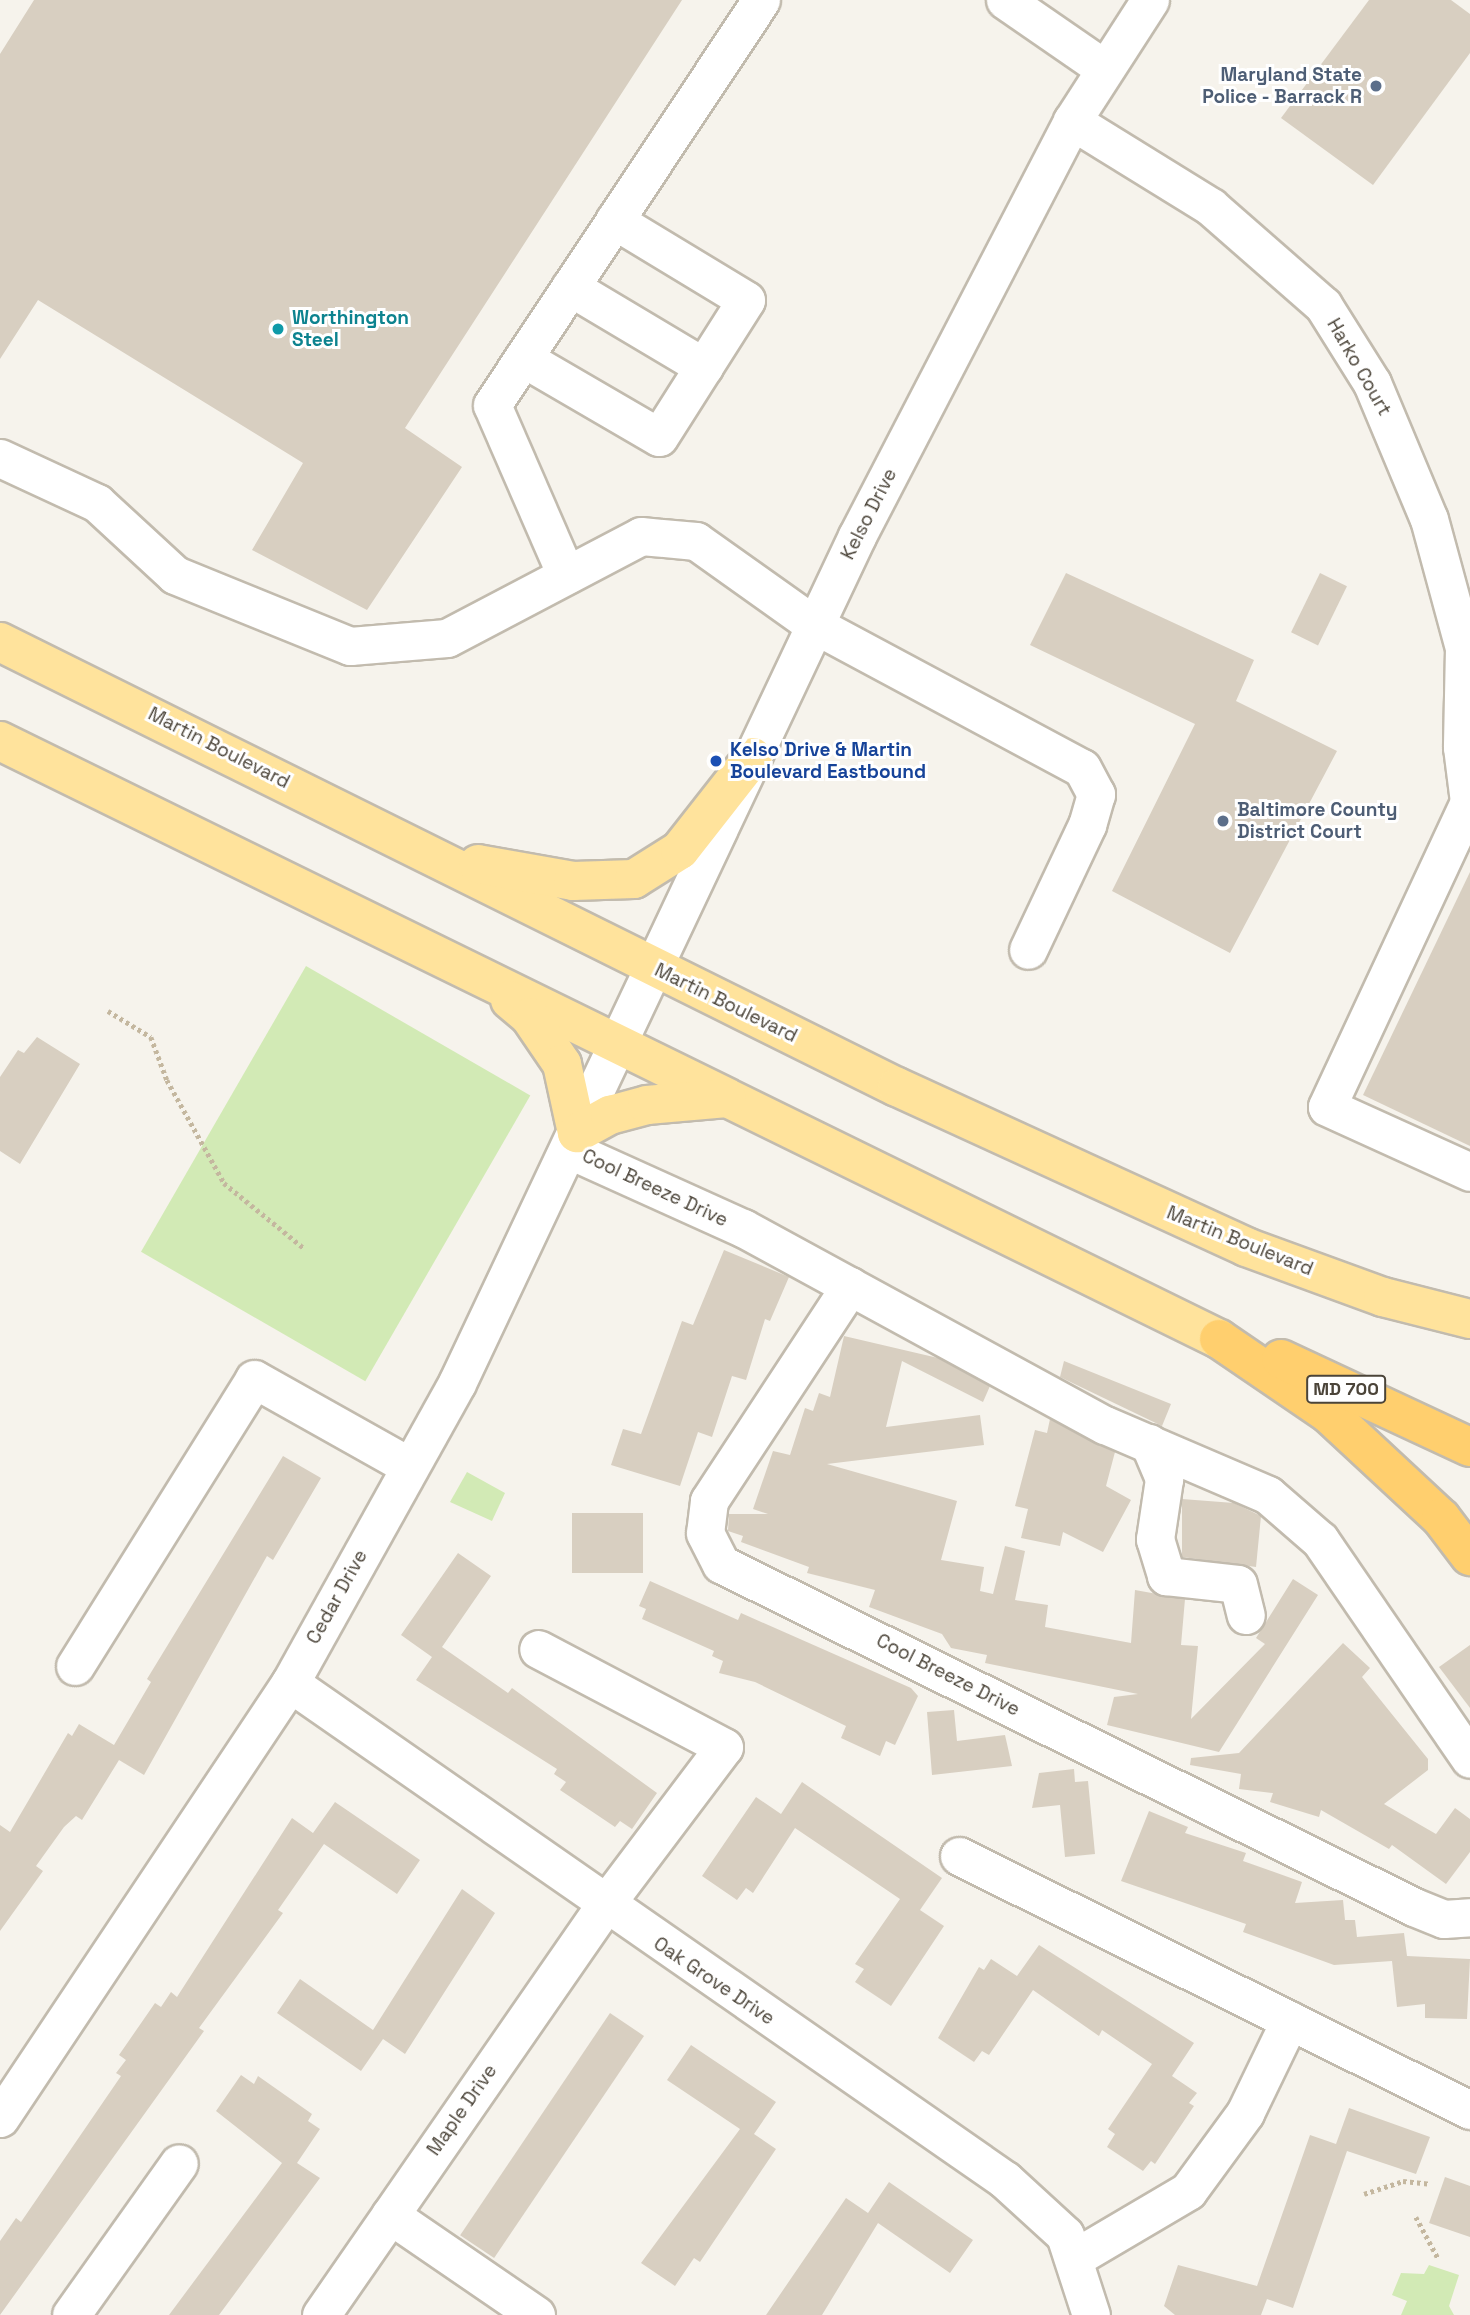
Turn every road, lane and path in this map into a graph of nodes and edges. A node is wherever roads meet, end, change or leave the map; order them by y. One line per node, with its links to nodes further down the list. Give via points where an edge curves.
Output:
1 (761, 0): 6 (street)
2 (1005, 0): 4 (street)
3 (1150, 0): 4 (street, Kelso Drive)
4 (1105, 69): 5 (street, Kelso Drive)
5 (1072, 121): 12 (street, Kelso Drive); 14 (street, Harko Court, via 1211,207 1323,305 1390,419 1429,519)
6 (614, 220): 7 (street); 9 (street, via 746,300)
7 (570, 287): 8 (street); 9 (street)
8 (523, 358): 9 (street, via 659,437); 11 (street, via 492,405)
9 (704, 367)
10 (0, 458): 11 (street, via 97,503 175,575 350,646 447,638)
11 (566, 575): 12 (street, via 641,536 696,541)
12 (813, 624): 16 (street, Kelso Drive); 19 (street, via 1082,768 1096,794 1087,825)
13 (0, 642): 18 (main road, Martin Boulevard)
14 (1467, 647): 17 (street, Harko Court, via 1462,747)
15 (0, 741): 21 (main road, MD 700)
16 (753, 757): 18 (main road, via 680,850 634,879 573,881); 20 (street, Kelso Drive)
17 (1470, 802): 26 (street, via 1327,1107)
18 (436, 856): 20 (main road, Martin Boulevard)
19 (1028, 950)
20 (656, 968): 23 (street, Kelso Drive); 29 (main road, Martin Boulevard, via 1246,1247 1383,1297)
21 (486, 979): 23 (main road, MD 700); 25 (main road, via 530,1017 562,1064)
22 (108, 1010): 27 (path, via 151,1037 167,1080 224,1183)
23 (621, 1045): 24 (main road, MD 700); 25 (street, Cedar Drive)
24 (727, 1098): 25 (main road, via 648,1105 610,1115); 30 (main road, MD 700)
25 (574, 1141): 28 (street, Cool Breeze Drive); 33 (street, Cedar Drive, via 457,1383)
26 (1470, 1172)
27 (305, 1249)
28 (850, 1286): 31 (street, Cool Breeze Drive, via 1004,1375); 42 (street, Cool Breeze Drive, via 709,1501 705,1533 721,1564 1414,1907 1444,1919)
29 (1470, 1319)
30 (1219, 1339): 32 (highway, MD 700, via 1280,1359); 34 (highway, via 1328,1414 1441,1518)
31 (1149, 1443): 35 (street, via 1164,1479 1155,1539 1166,1576 1238,1584); 39 (street, Cool Breeze Drive, via 1228,1475 1297,1516 1336,1563)
32 (1470, 1447)
33 (410, 1466): 37 (street, via 254,1378); 38 (street, Cedar Drive)
34 (1470, 1556)
35 (1246, 1615)
36 (538, 1649): 41 (street, Maple Drive, via 724,1747)
37 (75, 1666)
38 (290, 1683): 41 (street, Oak Grove Drive); 45 (street, Cedar Drive)
39 (1470, 1759)
40 (959, 1856): 43 (street)
41 (604, 1906): 49 (street, Maple Drive); 51 (street, Oak Grove Drive, via 1005,2180 1045,2212)
42 (1470, 1917)
43 (1290, 2020): 44 (street); 51 (street, via 1245,2113 1188,2191)
44 (1470, 2110)
45 (0, 2118)
46 (179, 2163): 53 (street)
47 (1430, 2183): 48 (path, via 1403,2181)
48 (1364, 2194)
49 (390, 2215): 54 (street, Maple Drive); 55 (street)
50 (1416, 2217): 52 (path)
51 (1076, 2258): 56 (street, Oak Grove Drive)
52 (1438, 2258)
53 (71, 2315)
54 (321, 2315)
55 (536, 2315)
56 (1091, 2315)

